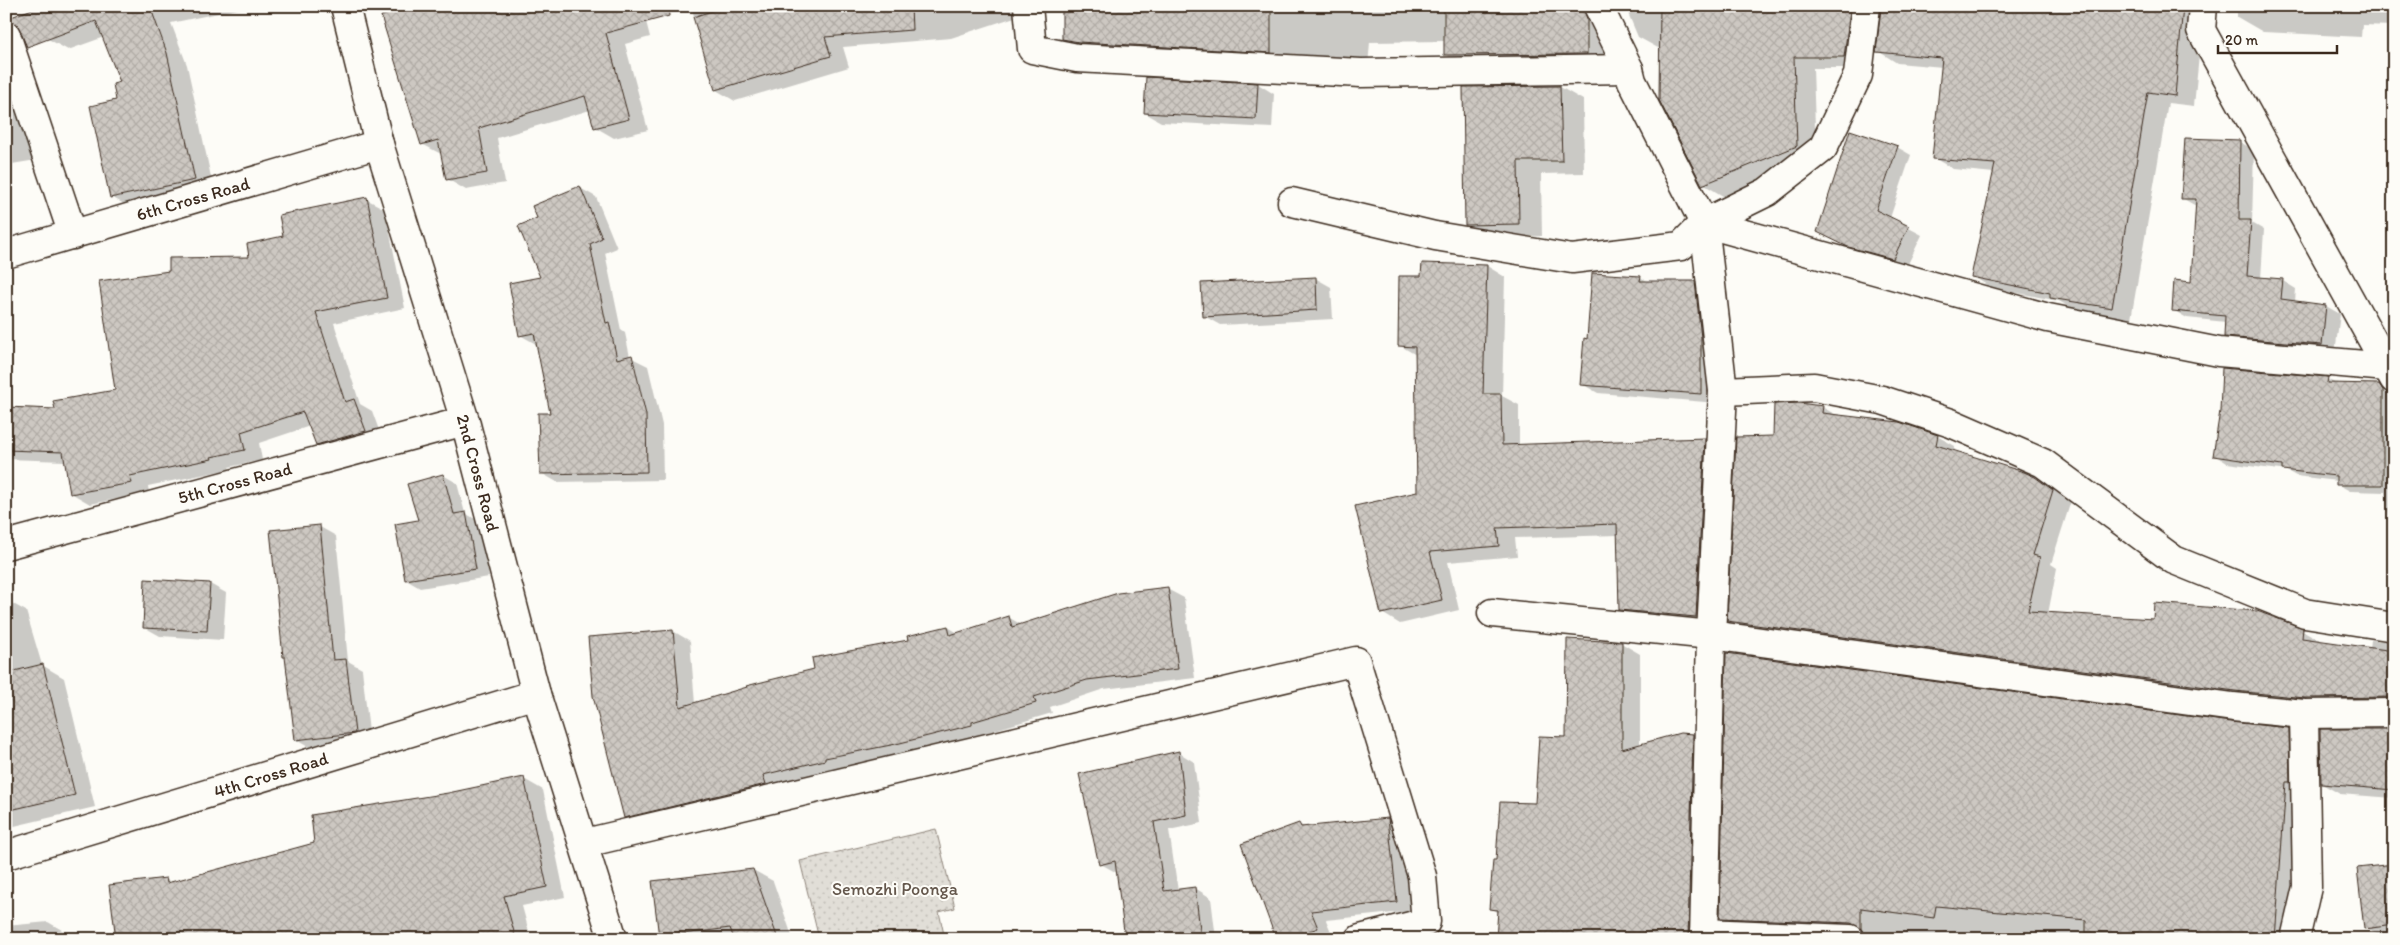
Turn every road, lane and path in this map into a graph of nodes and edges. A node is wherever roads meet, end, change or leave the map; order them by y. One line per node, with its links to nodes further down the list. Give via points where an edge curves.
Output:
1 (345, 6): 8 (street, 2nd Cross Road)
2 (1028, 6): 7 (street, via 1032,50 1077,58 1360,73)
3 (1598, 6): 7 (street)
4 (1866, 6): 10 (street, via 1858,75 1823,148 1767,192)
5 (2203, 6): 13 (street, via 2201,30)
6 (6, 35): 11 (street)
7 (1629, 69): 10 (street, via 1632,81)
8 (380, 144): 11 (street, 6th Cross Road); 15 (street, 2nd Cross Road)
9 (1292, 202): 10 (street, via 1435,236 1572,258 1681,246)
10 (1704, 223): 13 (street, via 2048,318 2219,352); 14 (street)
11 (73, 234): 12 (street, 6th Cross Road)
12 (6, 254)
13 (2392, 371)
14 (1723, 391): 18 (street, via 1814,387 1882,400 1951,422 2043,463 2174,560 2305,613); 19 (street)
15 (465, 421): 16 (street, 5th Cross Road); 20 (street, 2nd Cross Road)
16 (6, 545)
17 (1492, 613): 19 (street)
18 (2394, 627)
19 (1711, 635): 22 (street, via 1966,672); 25 (street)
20 (536, 694): 23 (street, 2nd Cross Road); 24 (street, 4th Cross Road)
21 (2394, 713): 22 (street)
22 (2304, 714): 29 (street, via 2307,887)
23 (584, 843): 26 (street, 2nd Cross Road); 27 (street, via 1356,661 1422,876 1426,922)
24 (6, 855)
25 (1704, 936): 28 (street)
26 (613, 939)
27 (1360, 939)
28 (1850, 939)
29 (2296, 939)

